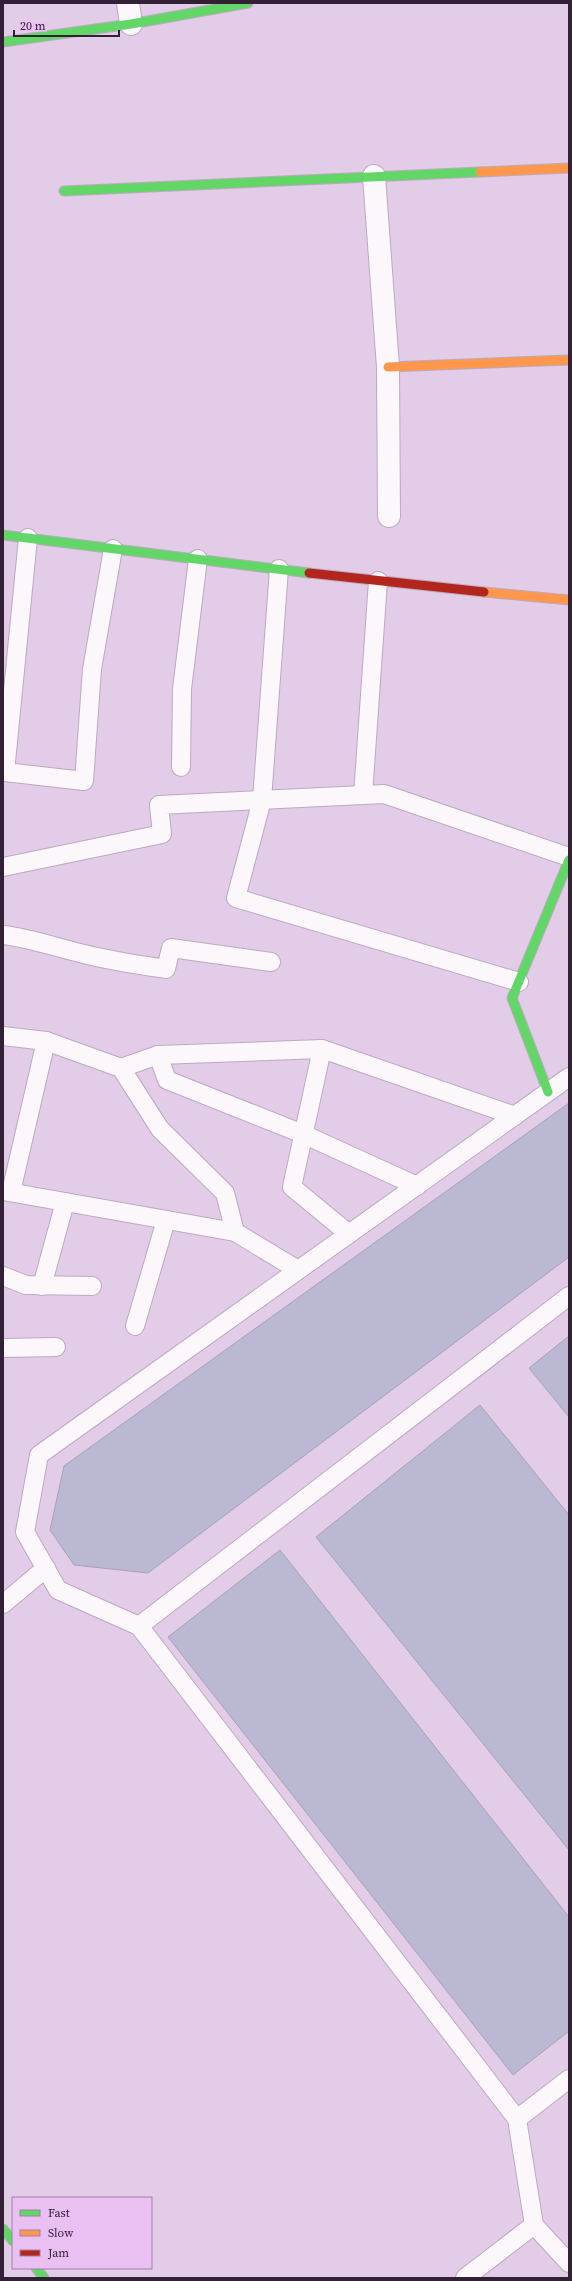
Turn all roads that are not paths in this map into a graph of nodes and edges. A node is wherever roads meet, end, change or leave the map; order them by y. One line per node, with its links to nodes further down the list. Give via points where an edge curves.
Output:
1 (248, 3): 2 (street)
2 (130, 14): 3 (street)
3 (3, 42)
4 (569, 168): 5 (street)
5 (374, 176): 6 (street); 8 (street)
6 (64, 191)
7 (569, 360): 8 (street)
8 (388, 367): 9 (street)
9 (389, 516)
10 (3, 535): 11 (street)
11 (28, 538): 12 (street); 12 (lane, via 6,772 84,781 92,669)
12 (113, 549): 13 (street)
13 (198, 559): 14 (street); 17 (lane, via 182,689)
14 (279, 569): 15 (street); 19 (lane)
15 (378, 581): 16 (street); 18 (lane)
16 (569, 600)
17 (181, 767)
18 (363, 795): 19 (lane); 20 (lane, via 384,794)
19 (262, 800): 22 (lane, via 159,805 162,834); 25 (lane, via 236,898)
20 (569, 857)
21 (569, 860): 25 (street)
22 (3, 867)
23 (3, 935): 24 (lane, via 23,937 126,963 166,969 171,948)
24 (271, 962)
25 (519, 982): 32 (street, via 512,998)
26 (3, 1036): 27 (lane)
27 (46, 1041): 30 (lane); 36 (lane)
28 (322, 1049): 29 (lane); 33 (lane); 34 (lane)
29 (158, 1055): 30 (lane); 34 (lane, via 167,1080)
30 (121, 1068): 39 (lane, via 160,1128 225,1193)
31 (569, 1077): 32 (lane)
32 (548, 1092): 33 (lane)
33 (515, 1116): 35 (lane)
34 (303, 1134): 35 (lane); 40 (lane, via 292,1187)
35 (417, 1186): 40 (lane)
36 (7, 1192): 37 (lane)
37 (65, 1202): 38 (lane); 43 (lane)
38 (166, 1220): 39 (lane); 46 (lane)
39 (235, 1232): 41 (lane)
40 (349, 1234): 41 (lane)
41 (298, 1270): 49 (lane, via 39,1455 26,1532)
42 (3, 1276): 43 (lane, via 26,1285)
43 (42, 1286): 44 (lane)
44 (92, 1286)
45 (569, 1296): 51 (lane)
46 (135, 1326)
47 (56, 1347): 48 (lane)
48 (3, 1348)
49 (46, 1568): 50 (lane); 51 (lane, via 58,1590)
50 (3, 1604)
51 (139, 1626): 53 (lane)
52 (569, 2080): 53 (lane)
53 (517, 2119): 54 (lane)
54 (534, 2225): 57 (lane); 60 (lane)
55 (3, 2229): 56 (street)
56 (12, 2240)
57 (569, 2263)
58 (37, 2269): 59 (street)
59 (44, 2278)
60 (464, 2278)

